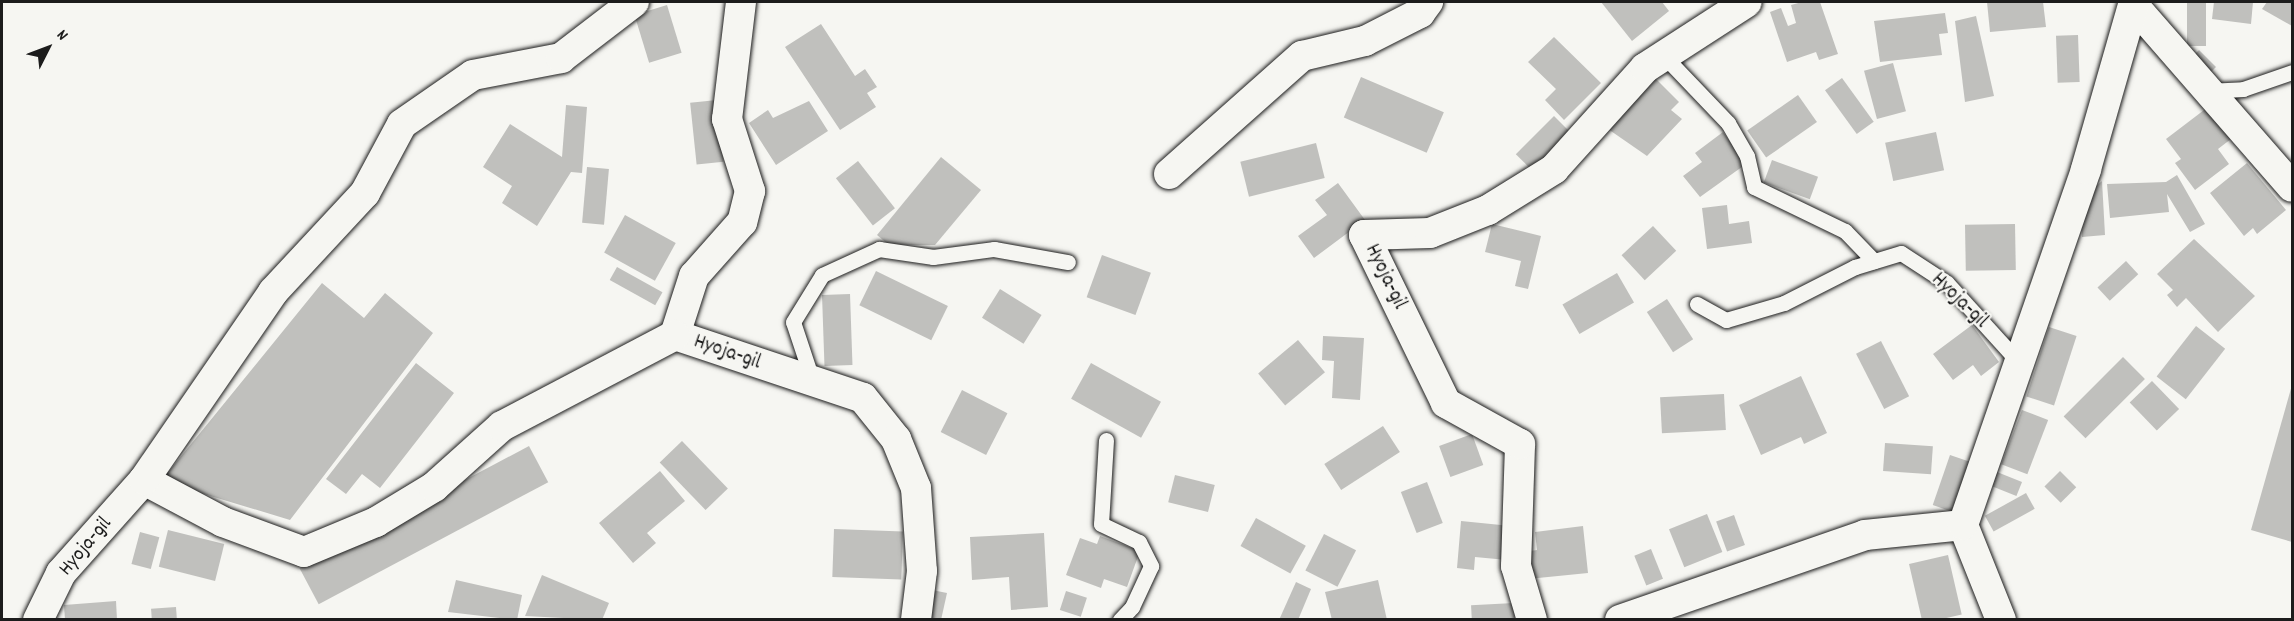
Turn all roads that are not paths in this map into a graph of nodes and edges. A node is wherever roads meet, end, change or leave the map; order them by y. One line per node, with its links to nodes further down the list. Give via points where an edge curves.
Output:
1 (634, 2): 18 (street, Hyoja-gil, via 561,58 472,75 402,124 365,193 273,292)
2 (741, 2): 14 (street, Hyoja-gil, via 727,118 750,191 742,222 694,276)
3 (1428, 2): 9 (street, via 1420,13 1365,41 1302,56)
4 (1747, 2): 6 (street, Hyoja-gil)
5 (2135, 5): 8 (street); 15 (street, via 2086,169)
6 (1664, 56): 11 (lane, via 1728,123 1747,156 1754,187 1845,231); 23 (street, Hyoja-gil, via 1606,107 1554,169 1488,210 1430,233 1364,235 1446,403 1520,444 1516,566)
7 (2292, 72): 8 (lane, via 2243,89)
8 (2207, 91): 10 (street)
9 (1169, 174)
10 (2292, 187)
11 (1874, 261): 13 (lane, Hyoja-gil, via 1784,303 1726,320); 15 (lane, Hyoja-gil, via 1901,253 1947,283)
12 (1068, 262): 16 (lane, via 994,249 933,257 879,249 822,275 793,322)
13 (1697, 304)
14 (675, 335): 16 (street, Hyoja-gil); 18 (street, via 502,426 434,487 376,522 303,552 223,522)
15 (2016, 359): 19 (street, via 2006,409)
16 (813, 382): 21 (street, Hyoja-gil, via 863,399 896,438 916,488 922,570)
17 (1106, 440): 22 (lane, via 1101,524 1139,542 1151,566 1132,607)
18 (144, 480): 20 (street, Hyoja-gil, via 62,573)
19 (1963, 525): 24 (street, via 1865,535); 25 (street)
20 (38, 620)
21 (916, 620)
22 (1120, 620)
23 (1532, 620)
24 (1620, 620)
25 (2001, 620)

